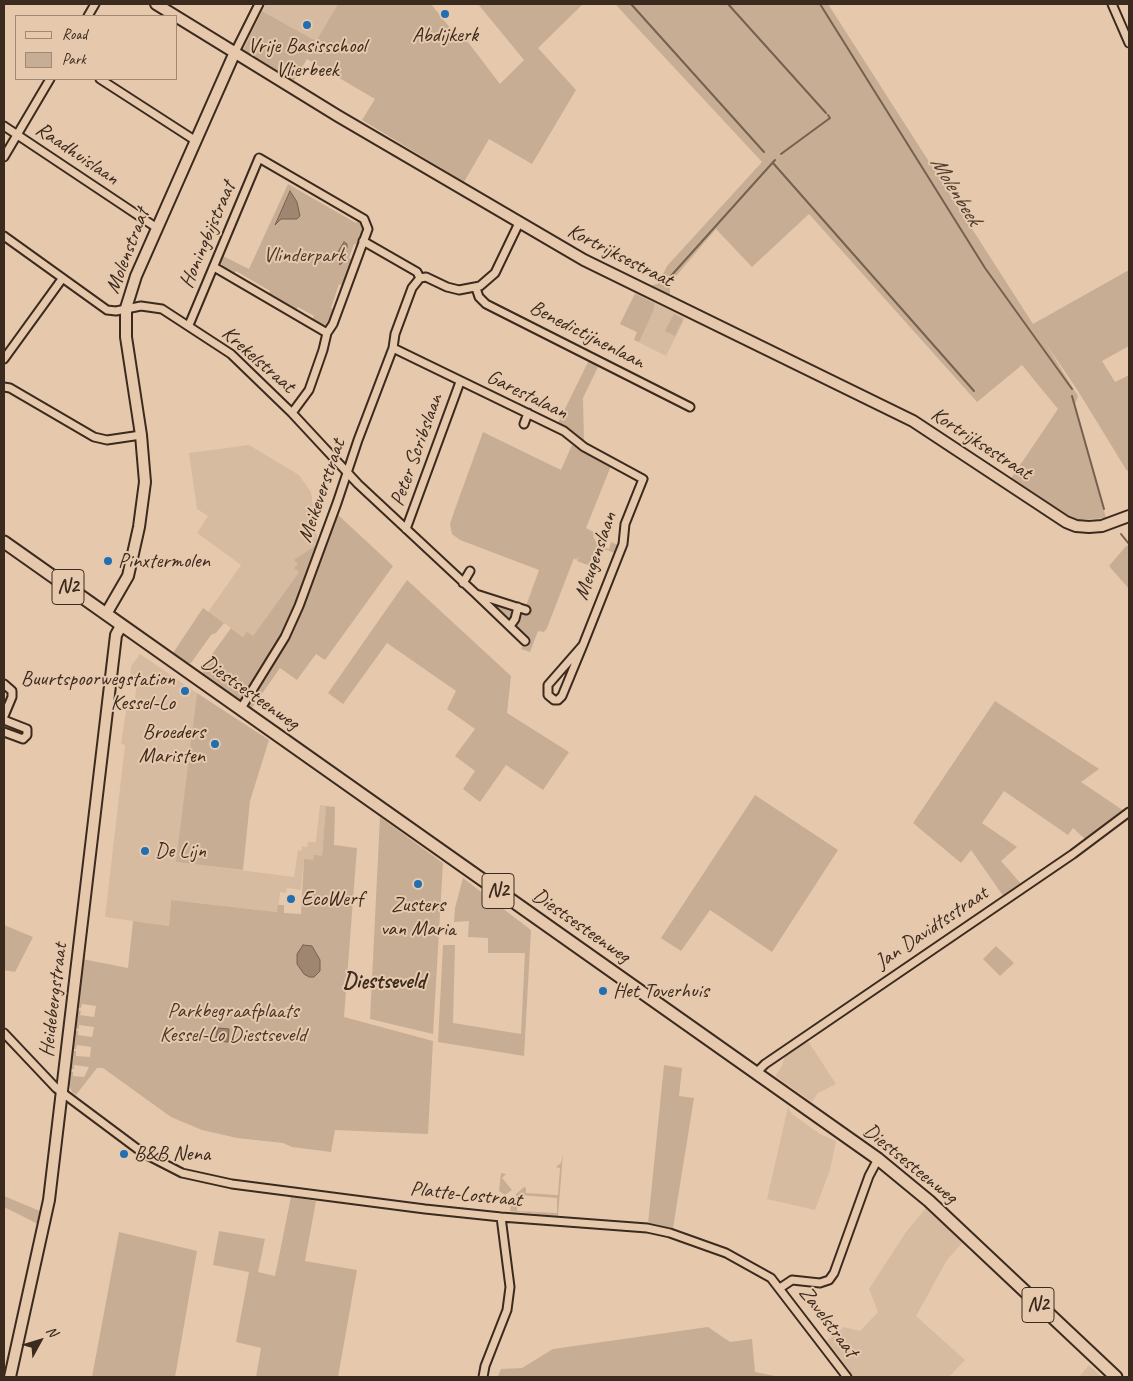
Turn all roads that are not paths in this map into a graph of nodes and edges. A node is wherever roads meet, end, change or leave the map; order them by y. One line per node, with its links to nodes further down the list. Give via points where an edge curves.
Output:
1 (95, 4): 5 (street)
2 (156, 4): 6 (street, Kortrijksestraat)
3 (259, 4): 9 (street, Molenstraat)
4 (1112, 4): 8 (street)
5 (89, 15)
6 (174, 15)
7 (178, 17): 9 (street, Kortrijksestraat)
8 (1129, 43)
9 (235, 52): 14 (street, Molenstraat); 16 (street, Kortrijksestraat)
10 (49, 80): 13 (street)
11 (102, 80): 14 (street)
12 (4, 126): 13 (street, Raadhuislaan)
13 (17, 134): 15 (street); 17 (street, Raadhuislaan)
14 (196, 141): 17 (street, Molenstraat)
15 (4, 157)
16 (520, 223): 23 (street, via 494,274); 38 (street, Kortrijksestraat, via 584,260 913,422 1049,512 1076,526 1102,526)
17 (156, 228): 24 (street, Molenstraat)
18 (4, 236): 22 (street, Krekelstraat)
19 (364, 241): 20 (street, Honingbijstraat, via 368,229 364,220 259,158); 21 (street, via 417,272); 26 (street)
20 (214, 266): 25 (street, Honingbijstraat); 26 (street)
21 (420, 278): 23 (street, via 426,277 454,289); 27 (street, Meikeverstraat, via 412,288)
22 (62, 279): 24 (street, Krekelstraat, via 106,310 116,312); 28 (street)
23 (476, 288): 31 (street, Benedictijnenlaan, via 486,304)
24 (126, 308): 25 (street, Krekelstraat, via 152,306); 35 (street, Molenstraat, via 126,337)
25 (189, 325): 32 (street, Krekelstraat, via 231,354)
26 (327, 333): 32 (street, via 309,390)
27 (393, 348): 29 (street, Garestalaan); 36 (street, Meikeverstraat)
28 (4, 359)
29 (460, 382): 33 (street, Garestalaan); 39 (street, Peter Scribslaan)
30 (4, 387): 35 (street, via 94,437 107,440)
31 (690, 407)
32 (292, 413): 36 (street, Krekelstraat)
33 (528, 413): 34 (street); 37 (street, Garestalaan)
34 (524, 424)
35 (141, 435): 46 (street, Molenstraat, via 144,482 136,544 124,585)
36 (347, 474): 39 (street, Krekelstraat); 54 (street, Meikeverstraat, via 285,637)
37 (643, 479): 50 (street, Meugenslaan, via 625,524 623,544)
38 (1129, 516)
39 (406, 529): 42 (street, Krekelstraat)
40 (4, 542): 46 (main road, Diestsesteenweg / N2)
41 (470, 571): 42 (street)
42 (463, 583): 43 (street, Krekelstraat)
43 (476, 594): 44 (street); 48 (street, Krekelstraat)
44 (518, 607): 45 (street); 48 (street)
45 (526, 610)
46 (106, 614): 47 (main road, Diestsesteenweg / N2)
47 (121, 626): 54 (main road, Diestsesteenweg / N2); 61 (street, Heidebergstraat, via 116,635)
48 (510, 626): 49 (street, Krekelstraat)
49 (525, 641)
50 (583, 645): 51 (street, Meugenslaan); 53 (street, Meugenslaan)
51 (556, 676): 53 (street); 53 (street, Meugenslaan, via 548,687 548,695 554,700 560,698)
52 (4, 684): 55 (street, via 12,691)
53 (567, 684)
54 (240, 710): 60 (main road, Diestsesteenweg / N2)
55 (4, 716)
56 (4, 720): 57 (street, via 27,729 27,735 23,739)
57 (4, 732)
58 (1129, 812): 60 (street, Jan Davidtsstraat)
59 (4, 1033): 61 (street, Platte-Lostraat)
60 (756, 1073): 62 (main road, Diestsesteenweg / N2)
61 (62, 1092): 63 (street, Platte-Lostraat, via 143,1153 182,1173 232,1184); 66 (street, Heidebergstraat, via 47,1213)
62 (878, 1159): 64 (street, via 829,1280 820,1283 792,1280); 65 (main road, Diestsesteenweg / N2, via 930,1201)
63 (501, 1217): 64 (street, Platte-Lostraat, via 647,1228 670,1233 726,1253 771,1278); 67 (street, via 509,1294 507,1310 484,1366)
64 (780, 1288): 68 (street, Zavelstraat)
65 (1088, 1354): 69 (main road, Diestsesteenweg / N2); 70 (main road, Diestsesteenweg / N2)
66 (10, 1377)
67 (483, 1377)
68 (847, 1377)
69 (1108, 1377)
70 (1116, 1377)

